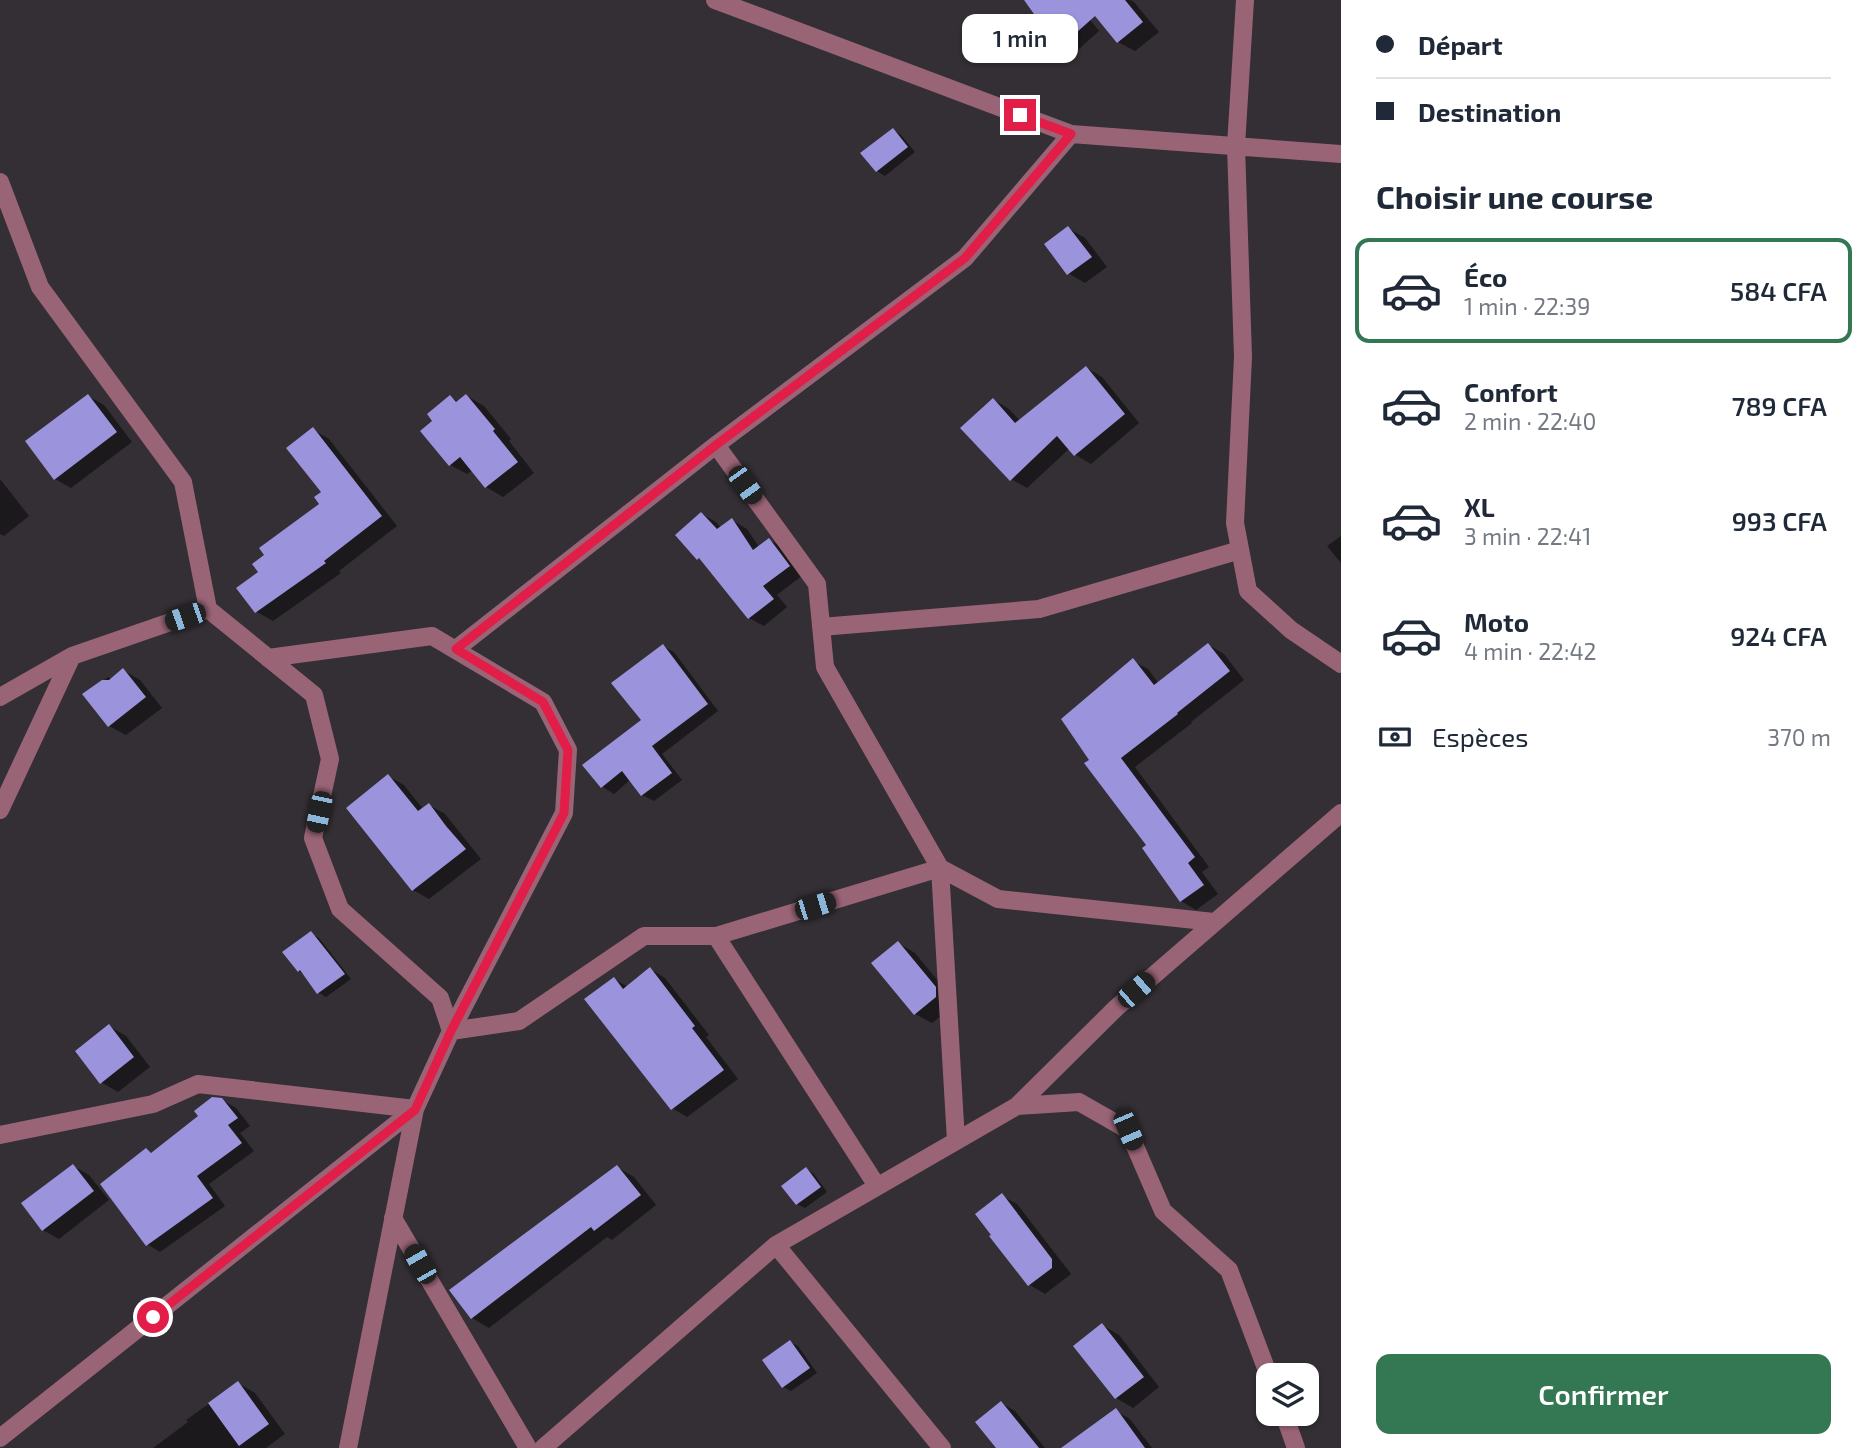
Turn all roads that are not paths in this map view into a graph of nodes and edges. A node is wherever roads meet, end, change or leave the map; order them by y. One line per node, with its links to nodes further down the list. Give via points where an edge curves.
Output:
1 (715, 0): 3 (street)
2 (1245, 0): 4 (street)
3 (1071, 134): 4 (street); 7 (street, via 965,258)
4 (1236, 146): 5 (street); 8 (street, via 1243,357 1235,523)
5 (1341, 154)
6 (0, 182): 9 (street, via 40,288 183,482)
7 (716, 445): 10 (street, via 817,584); 11 (street)
8 (1240, 550): 10 (street, via 1039,609); 14 (street, via 1248,591 1291,630)
9 (208, 609): 12 (street); 13 (street)
10 (821, 627): 18 (street, via 825,667)
11 (456, 649): 13 (street, via 432,636); 21 (street, via 543,702 568,750 564,813)
12 (72, 656): 15 (street); 16 (street)
13 (268, 658): 21 (street, via 314,695 330,759 313,838 340,909 440,998)
14 (1341, 664)
15 (0, 697)
16 (0, 810)
17 (1341, 813): 19 (street)
18 (940, 868): 19 (street, via 998,899); 20 (street); 25 (street)
19 (1214, 922): 22 (street, via 1116,1007)
20 (716, 936): 21 (street, via 644,936 519,1021); 26 (street)
21 (451, 1031): 23 (street)
22 (1017, 1106): 25 (street); 29 (street, via 1079,1102 1128,1130 1163,1211 1229,1269)
23 (415, 1110): 24 (street, via 198,1084 153,1104); 27 (street); 31 (street)
24 (0, 1135)
25 (956, 1141): 26 (street)
26 (877, 1186): 28 (street)
27 (393, 1218): 32 (street); 33 (street)
28 (776, 1245): 34 (street); 35 (street)
29 (1264, 1363)
30 (1289, 1426): 36 (street)
31 (0, 1438)
32 (348, 1448)
33 (528, 1448)
34 (543, 1448)
35 (942, 1448)
36 (1297, 1448)

